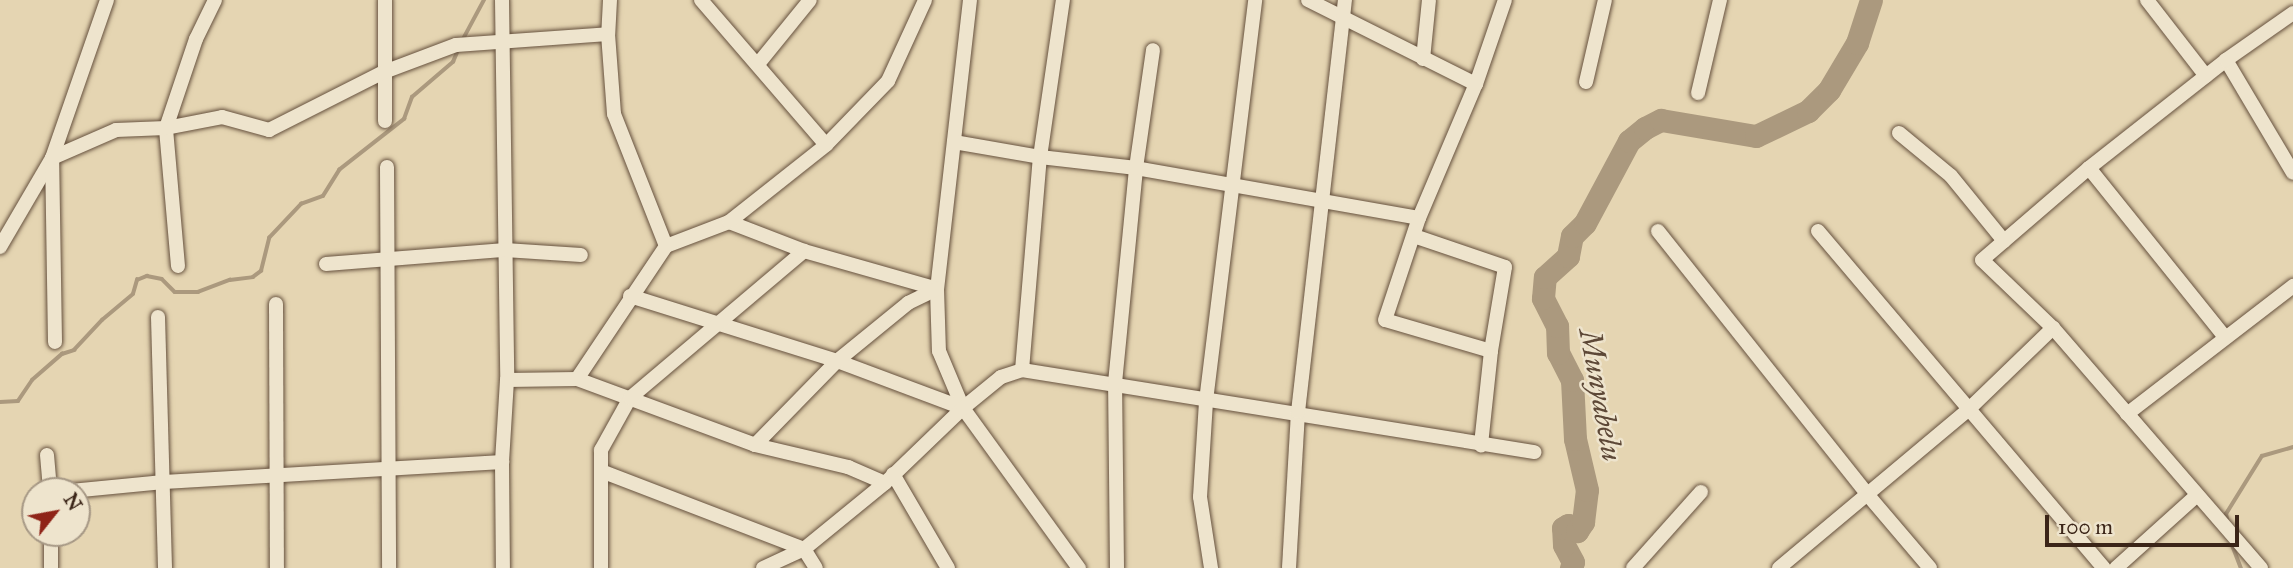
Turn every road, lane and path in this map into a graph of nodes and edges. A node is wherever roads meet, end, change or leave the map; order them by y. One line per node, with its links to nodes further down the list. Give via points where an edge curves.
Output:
1 (107, 0): 38 (street)
2 (215, 0): 33 (street, via 196,39)
3 (385, 0): 27 (street)
4 (502, 0): 22 (street)
5 (610, 0): 21 (street)
6 (701, 0): 26 (street)
7 (810, 0): 26 (street)
8 (925, 0): 36 (street, via 888,81)
9 (970, 0): 35 (street)
10 (1063, 0): 37 (street)
11 (1255, 0): 43 (street)
12 (1308, 0): 20 (street)
13 (1345, 0): 20 (street)
14 (1429, 0): 24 (street)
15 (1505, 0): 30 (street)
16 (1605, 0): 29 (street)
17 (1720, 0): 31 (street)
18 (2147, 0): 28 (street)
19 (2293, 13): 25 (street)
20 (1343, 15): 24 (street); 44 (street)
21 (608, 34): 22 (street); 51 (street, via 614,114)
22 (502, 43): 27 (street, via 461,46); 53 (street)
23 (1153, 50): 40 (street)
24 (1423, 59): 30 (street)
25 (2226, 60): 28 (street); 42 (street)
26 (758, 64): 36 (street)
27 (384, 72): 32 (street); 33 (street, via 270,130 222,117)
28 (2206, 76): 41 (street)
29 (1587, 82)
30 (1476, 84): 45 (street)
31 (1698, 93)
32 (385, 121)
33 (166, 128): 38 (street, via 116,130); 58 (street)
34 (1899, 133): 50 (street, via 1951,176)
35 (954, 142): 37 (street); 60 (street)
36 (826, 145): 46 (street)
37 (1040, 157): 40 (street); 70 (street)
38 (52, 158): 52 (street); 67 (street)
39 (387, 167): 56 (street)
40 (1136, 168): 43 (street); 73 (street)
41 (2089, 168): 50 (street); 66 (street)
42 (2293, 173)
43 (1231, 187): 44 (street); 75 (street)
44 (1323, 202): 45 (street); 78 (street)
45 (1419, 218): 49 (street)
46 (729, 222): 51 (street); 54 (street)
47 (1658, 231): 93 (street)
48 (1818, 231): 77 (street)
49 (1414, 236): 68 (street, via 1505,267); 68 (street, via 1385,320)
50 (2004, 241): 65 (street, via 1982,260)
51 (666, 246): 61 (street)
52 (0, 247)
53 (505, 250): 55 (street); 56 (street); 72 (street)
54 (804, 251): 60 (street); 64 (street)
55 (581, 254)
56 (390, 257): 57 (street); 85 (street)
57 (326, 264)
58 (178, 266)
59 (2293, 286): 66 (street)
60 (937, 289): 69 (street, via 908,303); 76 (street, via 939,351)
61 (630, 296): 64 (street); 71 (street)
62 (276, 304): 87 (street)
63 (158, 317): 90 (street)
64 (717, 325): 69 (street); 74 (street)
65 (2053, 328): 77 (street); 79 (street)
66 (2225, 337): 79 (street)
67 (55, 342)
68 (1491, 351): 81 (street)
69 (837, 361): 76 (street); 80 (street)
70 (1022, 370): 73 (street); 76 (street, via 1001,377)
71 (577, 379): 72 (street); 74 (street)
72 (507, 380): 84 (street)
73 (1115, 383): 75 (street); 107 (street)
74 (630, 398): 80 (street); 86 (street, via 601,450)
75 (1206, 401): 78 (street); 108 (street, via 1200,497)
76 (963, 408): 89 (street); 106 (street)
77 (1969, 409): 93 (street); 113 (street)
78 (1298, 412): 81 (street); 109 (street)
79 (2127, 414): 94 (street)
80 (755, 445): 89 (street)
81 (1480, 445): 82 (street)
82 (1534, 452)
83 (47, 455): 88 (street)
84 (502, 462): 85 (street); 101 (street)
85 (387, 471): 87 (street); 100 (street)
86 (601, 471): 96 (street); 102 (street)
87 (277, 475): 90 (street); 99 (street)
88 (49, 477)
89 (889, 479): 96 (street); 105 (street)
90 (164, 482): 91 (street); 98 (street)
91 (91, 489)
92 (1701, 492): 110 (street)
93 (1867, 494): 111 (street); 112 (street)
94 (2196, 496): 114 (street); 115 (street)
95 (51, 547): 97 (street)
96 (804, 549): 103 (street); 104 (street)
97 (51, 568)
98 (165, 568)
99 (277, 568)
100 (389, 568)
101 (503, 568)
102 (601, 568)
103 (763, 568)
104 (816, 568)
105 (948, 568)
106 (1079, 568)
107 (1117, 568)
108 (1211, 568)
109 (1289, 568)
110 (1633, 568)
111 (1779, 568)
112 (1930, 568)
113 (2105, 568)
114 (2116, 568)
115 (2262, 568)

